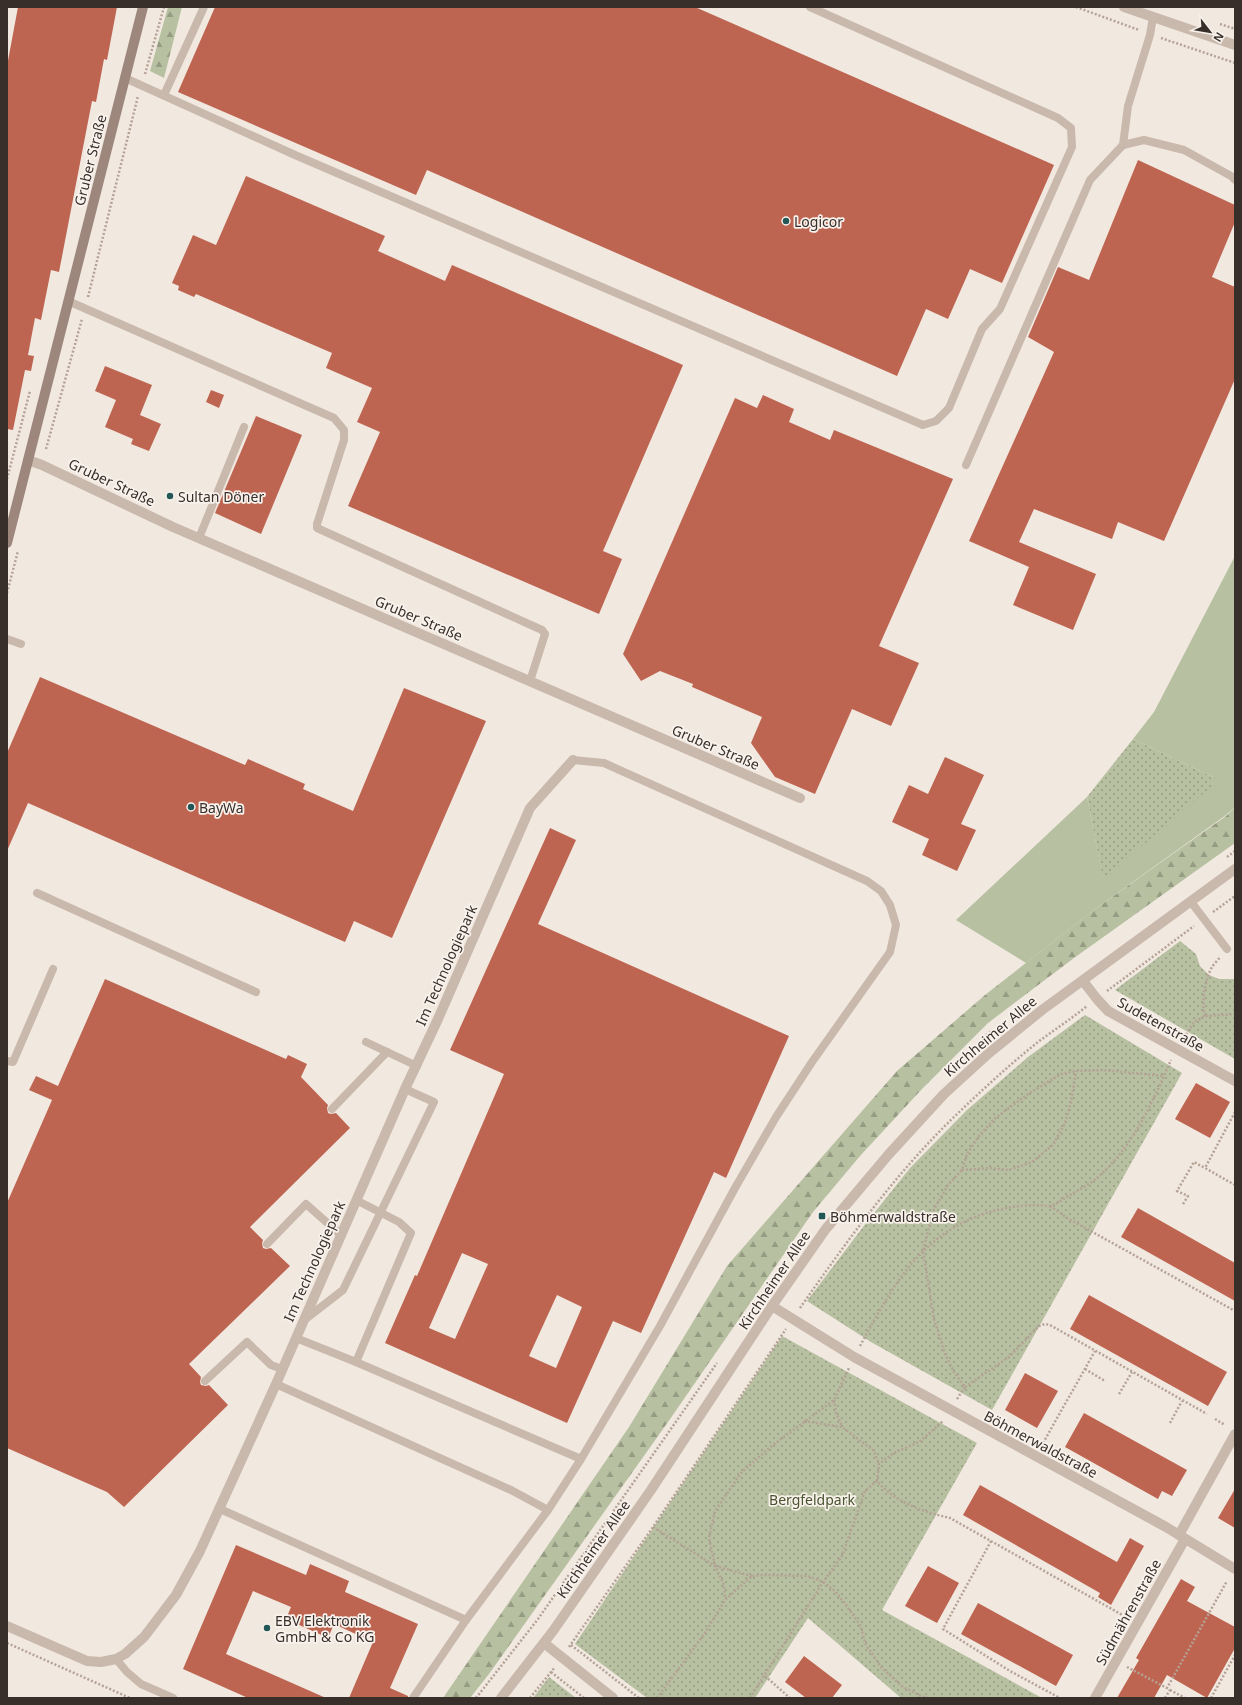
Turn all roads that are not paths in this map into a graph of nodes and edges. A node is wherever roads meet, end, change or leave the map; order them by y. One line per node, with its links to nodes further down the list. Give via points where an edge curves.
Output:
1 (143, 7): 7 (street, Gruber Straße)
2 (204, 7): 8 (lane)
3 (810, 7): 8 (lane, via 1058,118 1071,128 1072,147 1000,309 982,329 949,408 936,421 923,425 303,158)
4 (1124, 7): 5 (street)
5 (1154, 17): 6 (street); 9 (lane, via 1128,106)
6 (1235, 45)
7 (125, 78): 8 (lane); 11 (street, Gruber Straße)
8 (164, 95)
9 (1123, 145): 10 (lane, via 1144,140 1184,150); 14 (lane, via 1090,180)
10 (1235, 180)
11 (68, 301): 13 (street, Gruber Straße); 19 (lane, via 334,418 344,430 344,440 317,528 542,630 545,634)
12 (244, 427): 15 (lane)
13 (28, 460): 15 (street, Gruber Straße); 16 (street, Gruber Straße)
14 (966, 464)
15 (198, 538): 19 (street, Gruber Straße)
16 (7, 543)
17 (7, 639): 18 (lane)
18 (21, 644)
19 (530, 681): 21 (street, Gruber Straße)
20 (573, 760): 32 (street, Im Technologiepark, via 530,808); 48 (lane, via 604,764 868,881 881,891 890,905 896,925 890,952 776,1117 660,1326)
21 (800, 798)
22 (1235, 869): 24 (street, Kirchheimer Allee)
23 (37, 892): 28 (lane)
24 (1191, 902): 25 (lane); 27 (street, Kirchheimer Allee)
25 (1227, 949)
26 (53, 969): 31 (lane, via 13,1062)
27 (1083, 981): 33 (street, Sudetenstraße, via 1108,1011); 40 (street, Kirchheimer Allee, via 989,1053 944,1094 888,1154 836,1216)
28 (256, 992)
29 (366, 1042): 30 (lane)
30 (387, 1052): 32 (lane); 35 (lane)
31 (7, 1061)
32 (417, 1066): 34 (street, Im Technologiepark)
33 (1235, 1082)
34 (405, 1089): 36 (street, Im Technologiepark); 37 (lane, via 434,1102)
35 (332, 1110)
36 (356, 1200): 37 (lane); 38 (street, Im Technologiepark)
37 (382, 1211): 41 (lane, via 343,1290); 43 (lane, via 400,1222 411,1233)
38 (341, 1235): 39 (lane, via 306,1204); 41 (street, Im Technologiepark)
39 (267, 1244)
40 (772, 1306): 51 (street, Böhmerwaldstraße, via 854,1357); 55 (street, Kirchheimer Allee, via 651,1490)
41 (303, 1322): 42 (street, Im Technologiepark)
42 (296, 1338): 43 (lane); 44 (street, Im Technologiepark)
43 (356, 1362): 48 (lane)
44 (282, 1369): 45 (lane, via 271,1365 247,1342); 46 (street, Im Technologiepark)
45 (205, 1381)
46 (276, 1384): 49 (street, Im Technologiepark); 50 (lane, via 511,1490)
47 (1235, 1434): 51 (street, Südmährenstraße)
48 (581, 1459): 50 (lane)
49 (220, 1509): 53 (lane); 56 (street, Im Technologiepark, via 176,1595 144,1637)
50 (548, 1510): 53 (lane)
51 (1182, 1537): 52 (street, Böhmerwaldstraße); 61 (street, Südmährenstraße)
52 (1235, 1569)
53 (466, 1620): 58 (lane)
54 (7, 1626): 56 (street, Im Technologiepark, via 87,1661)
55 (544, 1643): 59 (street, Kirchheimer Allee); 60 (street)
56 (116, 1659): 57 (lane, via 142,1684)
57 (173, 1698)
58 (412, 1698)
59 (501, 1698)
60 (613, 1698)
61 (1095, 1698)

